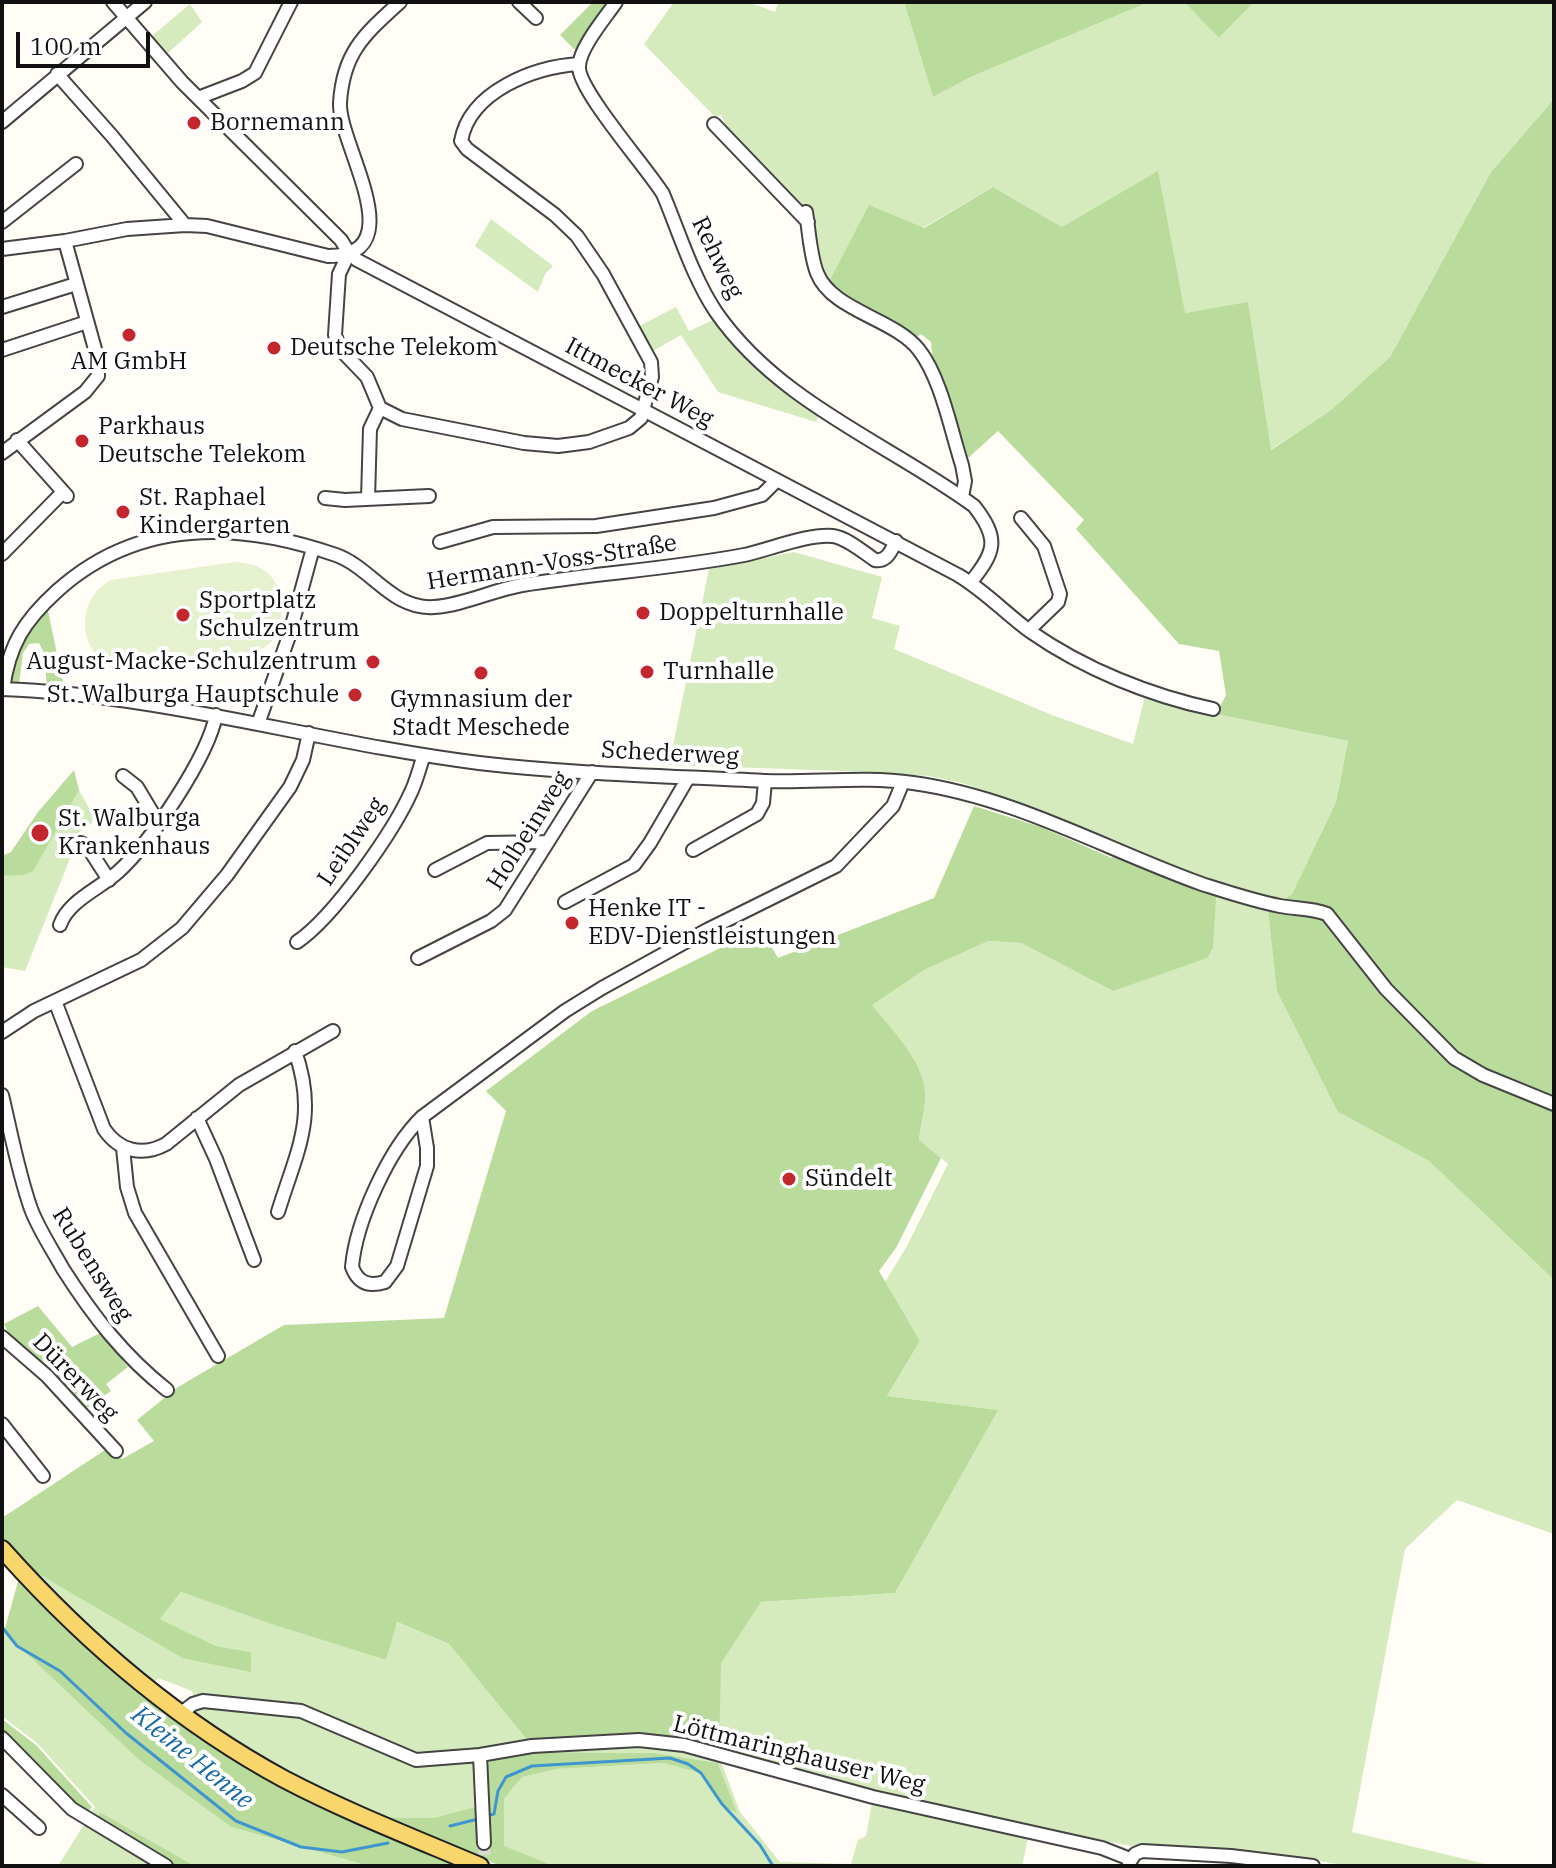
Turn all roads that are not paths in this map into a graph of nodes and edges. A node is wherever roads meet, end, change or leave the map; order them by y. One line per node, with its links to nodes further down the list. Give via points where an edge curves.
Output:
1 (113, 2): 7 (street, Ittmecker Weg)
2 (145, 2): 7 (street)
3 (291, 2): 11 (street, via 255,73)
4 (400, 2): 19 (street, via 355,46 343,80 340,114 371,214 367,236)
5 (519, 2): 8 (street)
6 (616, 2): 9 (street)
7 (126, 17): 10 (street); 11 (street, Ittmecker Weg)
8 (536, 18)
9 (579, 64): 25 (street, via 496,89 478,108 461,141 555,215 588,251 650,356 652,377); 30 (street, Rehweg, via 589,93 653,177 709,299 736,336 803,398)
10 (57, 74): 12 (street); 16 (street)
11 (198, 98): 19 (street, Ittmecker Weg)
12 (2, 122)
13 (714, 124): 30 (street, via 807,217 816,270 825,286 910,340 927,362 962,465)
14 (76, 164): 15 (street)
15 (2, 222)
16 (185, 225): 17 (street); 19 (street, via 328,256)
17 (65, 241): 18 (street); 20 (street)
18 (2, 249)
19 (349, 253): 24 (street, via 339,274 335,335 342,353 367,377); 25 (street, Ittmecker Weg)
20 (76, 284): 21 (street); 22 (street)
21 (2, 307)
22 (87, 322): 23 (street); 26 (street, via 99,363 97,380)
23 (2, 350)
24 (380, 408): 25 (street, via 419,423 558,446 613,435); 32 (street, via 371,426)
25 (644, 411): 28 (street, Ittmecker Weg)
26 (17, 440): 27 (street); 37 (street, via 65,494)
27 (2, 453)
28 (777, 480): 34 (street, Ittmecker Weg); 35 (street, via 762,495 714,508 596,526 493,527)
29 (429, 496): 32 (street)
30 (962, 497): 38 (street, Rehweg, via 987,524 992,543 986,563)
31 (325, 498): 32 (street)
32 (368, 499)
33 (1021, 518): 39 (street, via 1042,541 1060,594)
34 (896, 541): 36 (street, Hermann-Voss-Straße, via 881,560 825,536 741,555 519,586 422,607 393,596 352,562); 38 (street, Ittmecker Weg)
35 (440, 542)
36 (313, 548): 40 (street, Hermann-Voss-Straße, via 253,534 207,531 149,539 116,551 72,579 31,619 10,652); 43 (street)
37 (2, 554)
38 (971, 582): 39 (street, Ittmecker Weg)
39 (1029, 630): 41 (street, Ittmecker Weg, via 1092,667)
40 (3, 689): 42 (street, Schederweg, via 92,694)
41 (1213, 709)
42 (216, 715): 43 (street, Schederweg); 51 (street, via 202,754)
43 (258, 724): 44 (street, Schederweg)
44 (309, 733): 45 (street, Schederweg); 61 (street, via 290,787 182,928 143,959)
45 (424, 755): 46 (street, Schederweg); 59 (street, Leiblweg, via 408,797 349,889)
46 (592, 772): 48 (street, Schederweg); 52 (street, Holbeinweg)
47 (123, 776): 51 (street, via 137,787)
48 (688, 778): 49 (street, Schederweg); 57 (street, via 640,858 589,893)
49 (765, 781): 50 (street, Schederweg); 54 (street, via 757,814)
50 (903, 782): 66 (street, Schederweg, via 999,804 1220,890 1321,912 1454,1058); 67 (street, via 893,806 830,870 602,988)
51 (158, 822): 56 (street)
52 (548, 842): 55 (street, via 487,843); 60 (street, Holbeinweg, via 501,914)
53 (81, 843): 56 (street)
54 (693, 850)
55 (435, 870)
56 (109, 880): 58 (street, via 68,910)
57 (565, 902)
58 (60, 925)
59 (297, 942)
60 (418, 958)
61 (55, 1001): 63 (street); 69 (street, via 101,1123)
62 (333, 1031): 64 (street)
63 (2, 1032)
64 (295, 1051): 68 (street); 70 (street, via 305,1083 306,1115)
65 (2, 1095): 74 (street, Rubensweg, via 24,1188 43,1234 104,1330)
66 (1554, 1104)
67 (422, 1117): 67 (street, via 385,1166 364,1223 352,1267 367,1284 385,1282 397,1266 427,1166)
68 (197, 1118): 69 (street, via 156,1149); 71 (street)
69 (123, 1148): 73 (street, via 135,1213)
70 (278, 1212)
71 (254, 1260)
72 (2, 1337): 76 (street, Dürerweg, via 47,1376)
73 (218, 1356)
74 (167, 1390)
75 (2, 1424): 77 (street)
76 (116, 1451)
77 (43, 1476)
78 (2, 1549): 79 (main road, via 70,1622)
79 (180, 1714): 81 (street, Löttmaringhauser Weg, via 203,1701 284,1707 310,1713 416,1760); 87 (main road, via 287,1781)
80 (2, 1738): 86 (street, via 72,1809)
81 (480, 1755): 84 (street); 85 (street, Löttmaringhauser Weg, via 622,1741 684,1745 860,1794 1102,1848)
82 (2, 1795): 83 (street)
83 (39, 1828)
84 (484, 1843)
85 (1130, 1862): 88 (street, via 1142,1851)
86 (166, 1866)
87 (480, 1866)
88 (1313, 1866)

